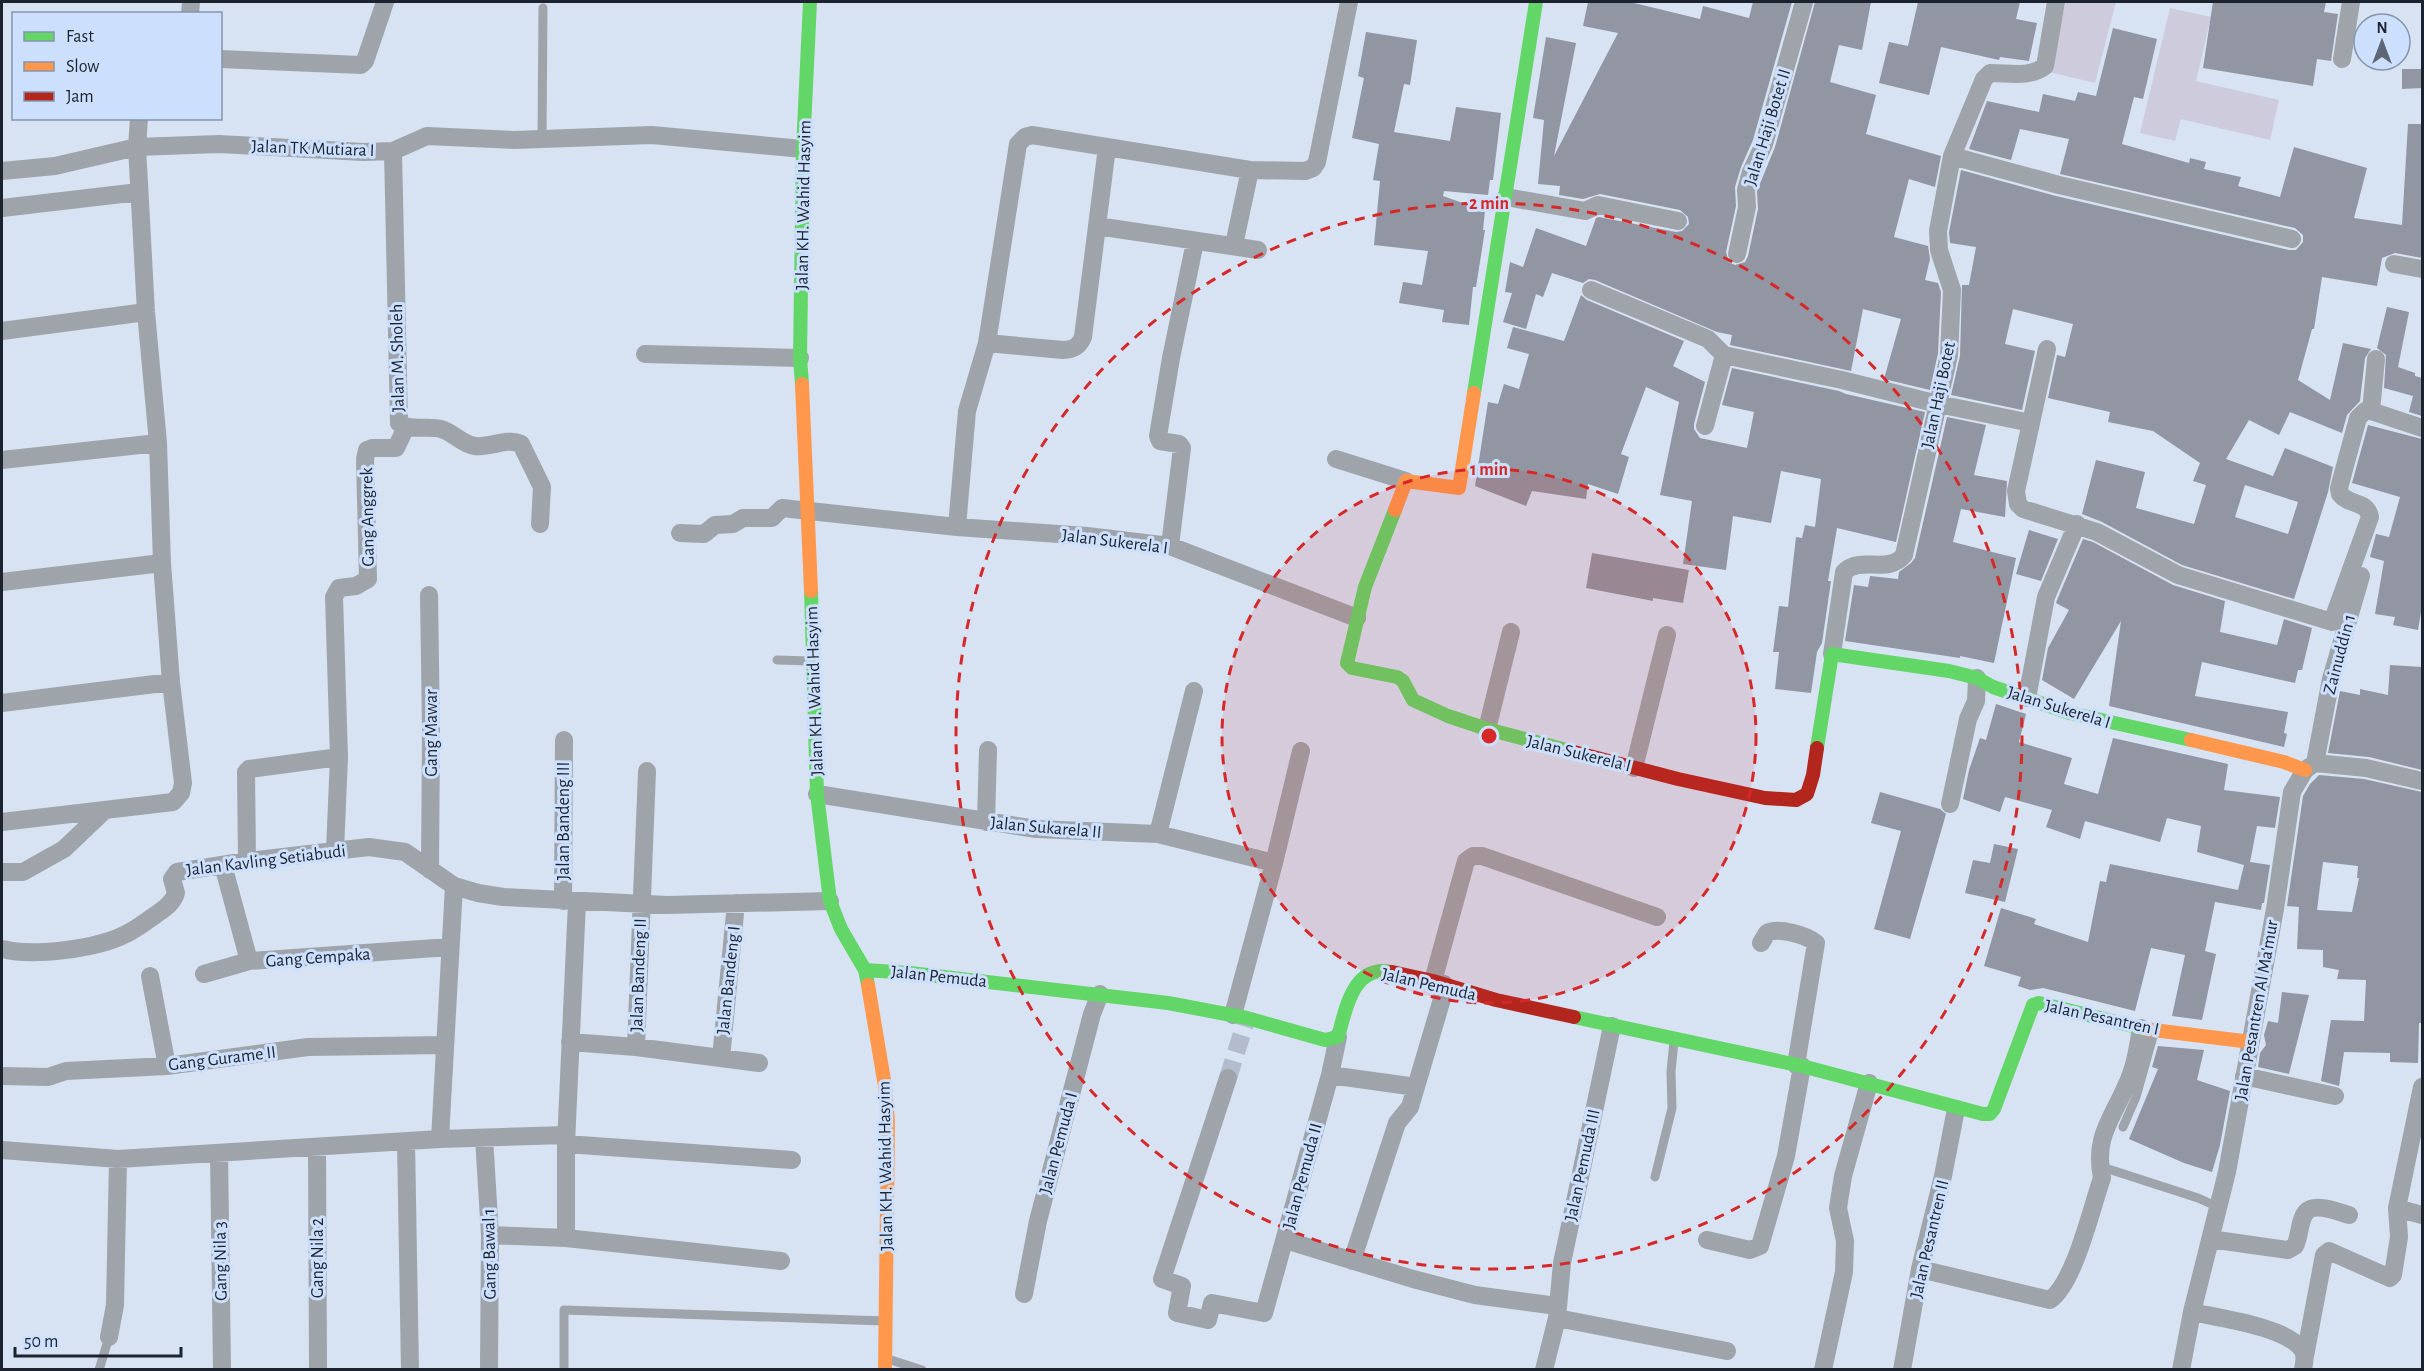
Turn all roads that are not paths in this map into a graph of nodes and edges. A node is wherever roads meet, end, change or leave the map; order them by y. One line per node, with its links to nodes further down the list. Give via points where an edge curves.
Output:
1 (384, 2): 9 (street, via 361,65)
2 (810, 2): 15 (street, Jalan KH. Wahid Hasyim)
3 (1349, 2): 18 (street, via 1317,162 1305,171)
4 (1536, 2): 21 (street)
5 (1804, 2): 29 (street, Jalan Haji Botet II, via 1764,144 1746,190 1747,207)
6 (2056, 2): 17 (street, Jalan Haji Botet, via 2045,66 2028,74 1990,73)
7 (2351, 2): 10 (street)
8 (543, 8): 12 (lane)
9 (222, 59)
10 (2342, 59)
11 (139, 120): 13 (street)
12 (542, 139): 15 (street, Jalan TK Mutiara I, via 652,135); 16 (street, Jalan TK Mutiara I, via 427,136)
13 (137, 147): 16 (street, Jalan TK Mutiara I, via 219,144 333,152); 19 (street, Jalan TK Mutiara I, via 55,166); 20 (street)
14 (1107, 147): 18 (street); 24 (street); 35 (street, via 1032,135 1018,144)
15 (803, 149): 39 (street, Jalan KH. Wahid Hasyim)
16 (393, 151): 45 (street, Jalan M. Sholeh, via 399,423)
17 (1952, 156): 25 (street); 41 (street, Jalan Haji Botet, via 1938,231 1939,250 1952,290 1952,324)
18 (1250, 170): 27 (street)
19 (2, 171)
20 (140, 192): 22 (street); 33 (street)
21 (1506, 197): 23 (street, via 1585,211 1598,206); 50 (street, via 1459,488)
22 (2, 208)
23 (1678, 220)
24 (1097, 226): 26 (street); 35 (street, via 1080,344 1063,350)
25 (2292, 239)
26 (1195, 242): 27 (street); 56 (street, via 1158,436 1160,441 1182,447)
27 (1234, 245): 28 (street)
28 (1258, 250)
29 (1737, 254)
30 (2394, 264): 31 (street)
31 (2422, 269)
32 (1591, 290): 38 (street, via 1707,339)
33 (146, 312): 34 (street); 47 (street)
34 (2, 331)
35 (987, 343): 54 (street, via 967,411)
36 (2047, 349): 43 (street)
37 (645, 354): 39 (street)
38 (1724, 355): 41 (street); 44 (street)
39 (800, 358): 51 (street, Jalan KH. Wahid Hasyim)
40 (2376, 359): 42 (street)
41 (1938, 404): 43 (street); 64 (street, Jalan Haji Botet, via 1904,555 1893,564 1857,564 1844,572)
42 (2371, 411): 46 (street); 57 (street, Zainuddin 1, via 2358,418 2339,488 2342,497 2369,510)
43 (2031, 423): 53 (street, via 2016,491 2018,504 2023,509)
44 (1705, 426)
45 (406, 427): 52 (street, Jalan M. Sholeh, via 441,429 472,445 521,444 542,487); 76 (street, Gang Anggrek, via 396,447 367,450 368,579 356,586 339,588 334,597)
46 (2422, 428)
47 (158, 443): 48 (street); 58 (street)
48 (2, 459)
49 (1336, 459): 50 (street)
50 (1406, 481): 61 (street, via 1368,577)
51 (809, 509): 54 (street, Jalan Sukerela I); 55 (street, Jalan Sukerela I, via 782,508 772,518 743,518 734,524 715,525 704,534); 66 (street, Jalan KH. Wahid Hasyim)
52 (540, 524)
53 (2077, 524): 57 (street, Zainuddin 1, via 2178,575 2332,622); 70 (street, via 2046,597)
54 (957, 527): 56 (street, Jalan Sukerela I)
55 (680, 533)
56 (1170, 546): 61 (street, Jalan Sukerela I)
57 (2359, 548): 77 (street, Zainuddin 1, via 2366,557 2365,563)
58 (162, 563): 59 (street); 68 (street)
59 (2, 582)
60 (429, 595): 91 (street, Gang Mawar)
61 (1357, 618): 72 (street, Jalan Sukerela I, via 1347,663 1352,668 1397,677 1413,700)
62 (1511, 632): 72 (street)
63 (1667, 635): 78 (street)
64 (1832, 654): 67 (street, Jalan Sukerela I); 78 (street, Jalan Sukerela I, via 1807,794 1796,800 1765,798)
65 (777, 660): 66 (lane)
66 (813, 662): 81 (street, Jalan KH. Wahid Hasyim)
67 (1977, 678): 70 (street, Jalan Sukerela I); 82 (street, via 1976,701 1968,719)
68 (171, 682): 71 (street); 83 (street, via 182,793 173,802)
69 (1194, 691): 86 (street)
70 (2027, 698): 77 (street, Jalan Sukerela I, via 2070,713)
71 (2, 703)
72 (1487, 729): 78 (street, Jalan Sukerela I)
73 (564, 740): 94 (street, Jalan Bandeng III)
74 (988, 750): 85 (street)
75 (1301, 752): 89 (street)
76 (339, 757): 87 (street, Gang Anggrek); 88 (street, via 246,772)
77 (2310, 767): 80 (street, via 2366,768); 114 (street, Jalan Pesantren Al Ma'mur, via 2292,792)
78 (1634, 768)
79 (647, 771): 97 (street, Jalan Bandeng II)
80 (2422, 781)
81 (818, 794): 85 (street, Jalan Sukarela II); 95 (street, Jalan KH. Wahid Hasyim)
82 (1950, 804)
83 (105, 810): 84 (street); 92 (street, via 64,849 23,872)
84 (2, 822)
85 (986, 822): 86 (street, Jalan Sukarela II, via 1036,829)
86 (1158, 834): 89 (street, Jalan Sukarela II)
87 (335, 851): 88 (street, Jalan Kavling Setiabudi); 91 (street, Jalan Kavling Setiabudi, via 369,847 405,852)
88 (248, 861): 90 (street, Jalan Kavling Setiabudi)
89 (1274, 863): 108 (street)
90 (223, 865): 101 (street, Jalan Kavling Setiabudi, via 173,874 175,898 125,935 47,952); 102 (street, Gang Cempaka)
91 (430, 870): 93 (street, Jalan Kavling Setiabudi)
92 (2, 872)
93 (454, 886): 94 (street, Jalan Kavling Setiabudi, via 478,893); 100 (street)
94 (570, 901): 97 (street, Jalan Kavling Setiabudi); 113 (street)
95 (830, 902): 96 (street, Jalan Kavling Setiabudi); 103 (street, Jalan KH. Wahid Hasyim)
96 (736, 903): 97 (street, Jalan Kavling Setiabudi); 117 (street, Jalan Bandeng I)
97 (640, 904): 116 (street, Jalan Bandeng II)
98 (1657, 916): 106 (street, via 1473,856 1466,861)
99 (1761, 944): 120 (street, via 1767,933 1777,930 1815,940 1817,945)
100 (450, 947): 102 (street, Gang Cempaka); 115 (street)
101 (2, 949)
102 (249, 962): 104 (street)
103 (865, 970): 107 (street, Jalan Pemuda); 157 (street, Jalan KH. Wahid Hasyim, via 888,1121)
104 (204, 974)
105 (150, 976): 119 (street)
106 (1439, 983): 109 (street, Jalan Pemuda); 111 (street, Jalan Pemuda, via 1375,970 1361,978 1351,995); 126 (street, via 1442,999)
107 (1100, 994): 108 (street, Jalan Pemuda); 154 (street, Jalan Pemuda I, via 1038,1221)
108 (1242, 1019): 111 (street, Jalan Pemuda, via 1325,1040)
109 (1612, 1026): 112 (street, Jalan Pemuda); 155 (street, Jalan Pemuda III, via 1562,1263)
110 (2148, 1029): 114 (street, Jalan Pesantren I); 129 (street, Jalan Pesantren I, via 2053,1005 2033,1005 1994,1109 1983,1114); 130 (lane, via 2136,1097); 140 (street, via 2104,1129)
111 (1338, 1037): 121 (street, Jalan Pemuda II)
112 (1675, 1040): 120 (street, Jalan Pemuda); 141 (lane, via 1672,1108)
113 (570, 1042): 116 (street); 133 (street)
114 (2251, 1042): 123 (street, Jalan Pesantren Al Ma'mur)
115 (444, 1046): 119 (street, Gang Gurame II, via 308,1047); 132 (street)
116 (636, 1047): 117 (street)
117 (720, 1058): 118 (street)
118 (759, 1063)
119 (168, 1066): 122 (street, Gang Gurame II, via 66,1071 48,1077)
120 (1799, 1066): 125 (street, Jalan Pemuda); 150 (street, via 1786,1156 1760,1246 1750,1250)
121 (1330, 1075): 126 (street); 149 (street, Jalan Pemuda II)
122 (2, 1076)
123 (2244, 1076): 128 (street); 142 (street, Jalan Pesantren Al Ma'mur)
124 (1228, 1078): 149 (street, Jalan Pemuda II, via 1162,1279 1182,1286 1177,1313 1208,1320 1212,1303 1264,1313)
125 (1869, 1083): 129 (street, Jalan Pemuda); 170 (street, via 1843,1176 1838,1208 1845,1241 1844,1272)
126 (1416, 1087): 152 (street, via 1410,1107 1397,1123)
127 (2422, 1087): 143 (street)
128 (2335, 1096)
129 (1956, 1109): 153 (street, Jalan Pesantren II)
130 (2123, 1127)
131 (484, 1138): 132 (street); 133 (street); 146 (street, Gang Bawal 1)
132 (440, 1139): 134 (street)
133 (566, 1140): 139 (street); 147 (street)
134 (406, 1141): 135 (street); 165 (street)
135 (317, 1147): 137 (street); 164 (street, Gang Nila 2)
136 (2, 1150): 138 (street)
137 (219, 1154): 138 (street); 163 (street, Gang Nila 3)
138 (118, 1159): 158 (street, via 115,1305)
139 (792, 1160)
140 (2099, 1166): 142 (lane); 153 (street, via 2102,1179 2070,1275 2050,1300)
141 (1655, 1177)
142 (2218, 1207): 148 (street, Jalan Pesantren Al Ma'mur)
143 (2397, 1208): 145 (street); 160 (street, via 2399,1237 2390,1278 2329,1251 2324,1255)
144 (2349, 1215): 148 (street, via 2330,1209 2310,1210 2305,1213 2295,1246 2288,1250)
145 (2422, 1215)
146 (490, 1235): 147 (street); 166 (street, Gang Bawal 1)
147 (566, 1238): 151 (street)
148 (2210, 1239): 156 (street, Jalan Pesantren Al Ma'mur)
149 (1285, 1240): 152 (street)
150 (1707, 1240)
151 (781, 1261)
152 (1352, 1261): 155 (street, via 1475,1295)
153 (1920, 1269): 171 (street, Jalan Pesantren II)
154 (1024, 1294)
155 (1557, 1312): 159 (street); 169 (street, Jalan Pemuda III)
156 (2192, 1312): 160 (street, via 2271,1329 2298,1346); 172 (street, Jalan Pesantren Al Ma'mur)
157 (886, 1321): 161 (street, Jalan KH. Wahid Hasyim); 167 (lane, via 564,1310)
158 (108, 1343): 162 (lane)
159 (1727, 1351)
160 (2304, 1363)
161 (886, 1364): 168 (lane)
162 (99, 1370)
163 (222, 1370)
164 (318, 1370)
165 (410, 1370)
166 (489, 1370)
167 (564, 1370)
168 (922, 1370)
169 (1545, 1370)
170 (1823, 1370)
171 (1902, 1370)
172 (2181, 1370)

